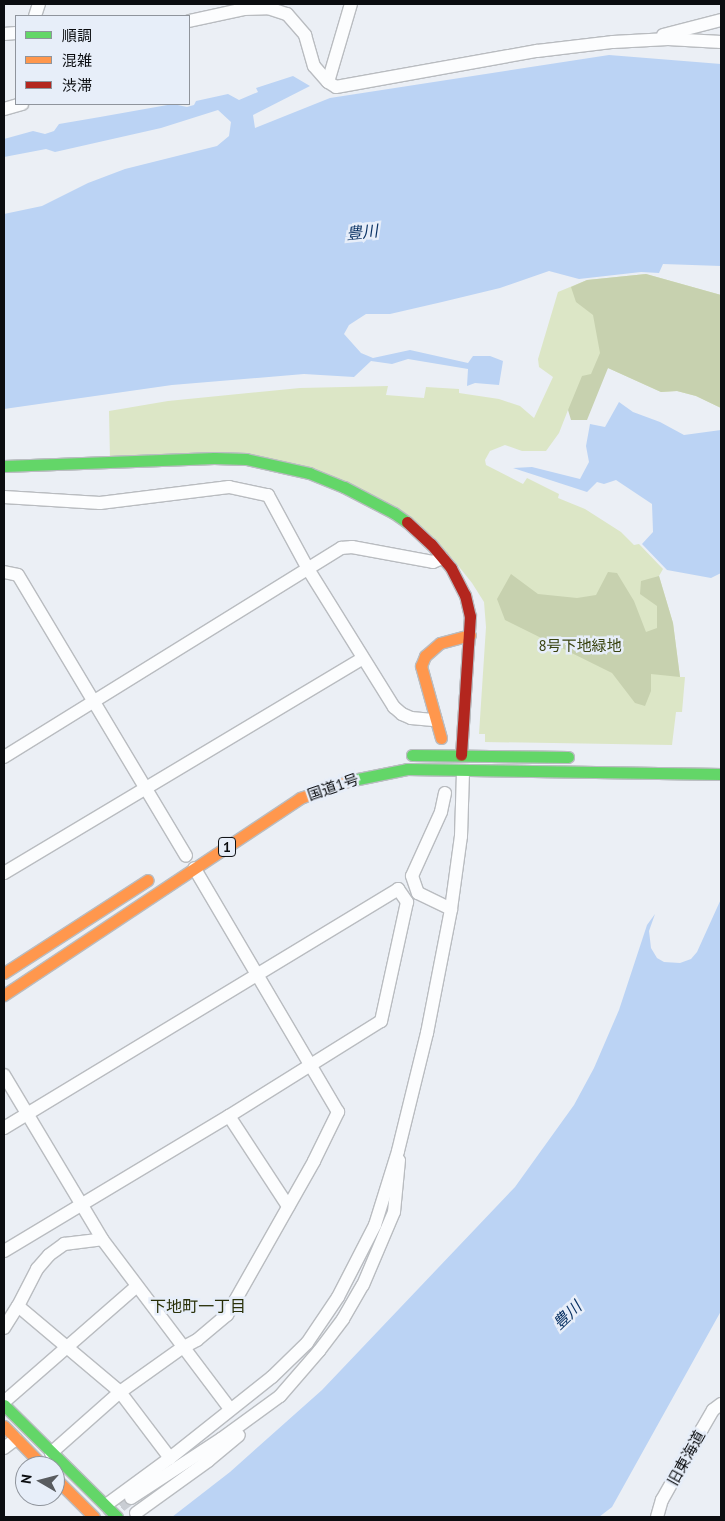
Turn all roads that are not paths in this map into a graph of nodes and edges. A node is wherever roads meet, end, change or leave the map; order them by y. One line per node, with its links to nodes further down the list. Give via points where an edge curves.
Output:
1 (351, 4): 6 (street)
2 (721, 20): 4 (street)
3 (190, 22): 6 (street, via 244,9 268,8 287,14 305,35 314,66)
4 (639, 40): 5 (street); 6 (street, via 537,51 336,87)
5 (721, 42)
6 (328, 82)
7 (4, 466): 9 (main road, via 214,458 280,465 309,473 378,504 415,528)
8 (4, 497): 10 (street, via 100,503 229,487 250,490 268,495)
9 (442, 558): 10 (street, via 433,562 352,547 341,548); 12 (main road, via 459,580 465,595)
10 (308, 569): 13 (street); 14 (street)
11 (4, 576): 14 (street, via 18,575)
12 (470, 636): 15 (main road, via 440,643 425,656 421,666); 17 (main road)
13 (363, 658): 15 (street, via 402,714); 23 (street)
14 (94, 702): 19 (street); 23 (street)
15 (436, 720): 16 (main road)
16 (441, 738)
17 (461, 755): 18 (main road); 20 (main road)
18 (404, 756)
19 (4, 757)
20 (584, 757)
21 (469, 772): 22 (main road, 国道1号 / 1); 26 (main road, 国道1号 / 1, via 407,769 342,782 300,798); 29 (street)
22 (721, 774)
23 (143, 788): 25 (street); 28 (street)
24 (444, 793): 29 (street, via 441,812 412,876 418,892)
25 (186, 856)
26 (194, 868): 31 (street); 32 (main road, 国道1号 / 1)
27 (161, 872): 30 (main road)
28 (4, 873)
29 (451, 910): 38 (street, via 427,1033)
30 (4, 973)
31 (257, 975): 33 (street); 33 (street, via 398,889 407,902 381,1021); 35 (street)
32 (4, 995)
33 (310, 1066): 36 (street); 40 (street, via 338,1112)
34 (4, 1075): 35 (street)
35 (27, 1114): 37 (street); 39 (street)
36 (229, 1116): 39 (street); 40 (street)
37 (4, 1128)
38 (398, 1150): 51 (street, via 375,1225 338,1297 307,1343 272,1377); 53 (street, via 400,1168 394,1212 363,1285 343,1319 301,1374 280,1396)
39 (80, 1204): 41 (street); 42 (street)
40 (288, 1206): 47 (street, via 227,1316)
41 (102, 1239): 43 (street); 44 (street, via 64,1244 37,1268)
42 (4, 1251)
43 (136, 1287): 46 (street); 47 (street)
44 (18, 1306): 45 (street); 46 (street)
45 (4, 1328)
46 (66, 1347): 48 (street); 49 (street)
47 (182, 1348): 48 (street); 51 (street)
48 (120, 1392): 56 (street); 58 (street)
49 (4, 1403): 56 (main road)
50 (721, 1404): 65 (street, 旧東海道, via 713,1410 698,1436 662,1500)
51 (230, 1409): 58 (street)
52 (4, 1426): 54 (main road)
53 (234, 1429): 60 (street); 62 (street, via 239,1435 216,1455)
54 (16, 1438): 55 (street); 57 (main road)
55 (4, 1448)
56 (51, 1453): 61 (main road)
57 (34, 1456)
58 (170, 1458): 61 (street)
59 (65, 1489): 63 (main road)
60 (131, 1498)
61 (106, 1505): 63 (main road); 64 (main road)
62 (136, 1513)
63 (92, 1517)
64 (117, 1517)
65 (657, 1517)

